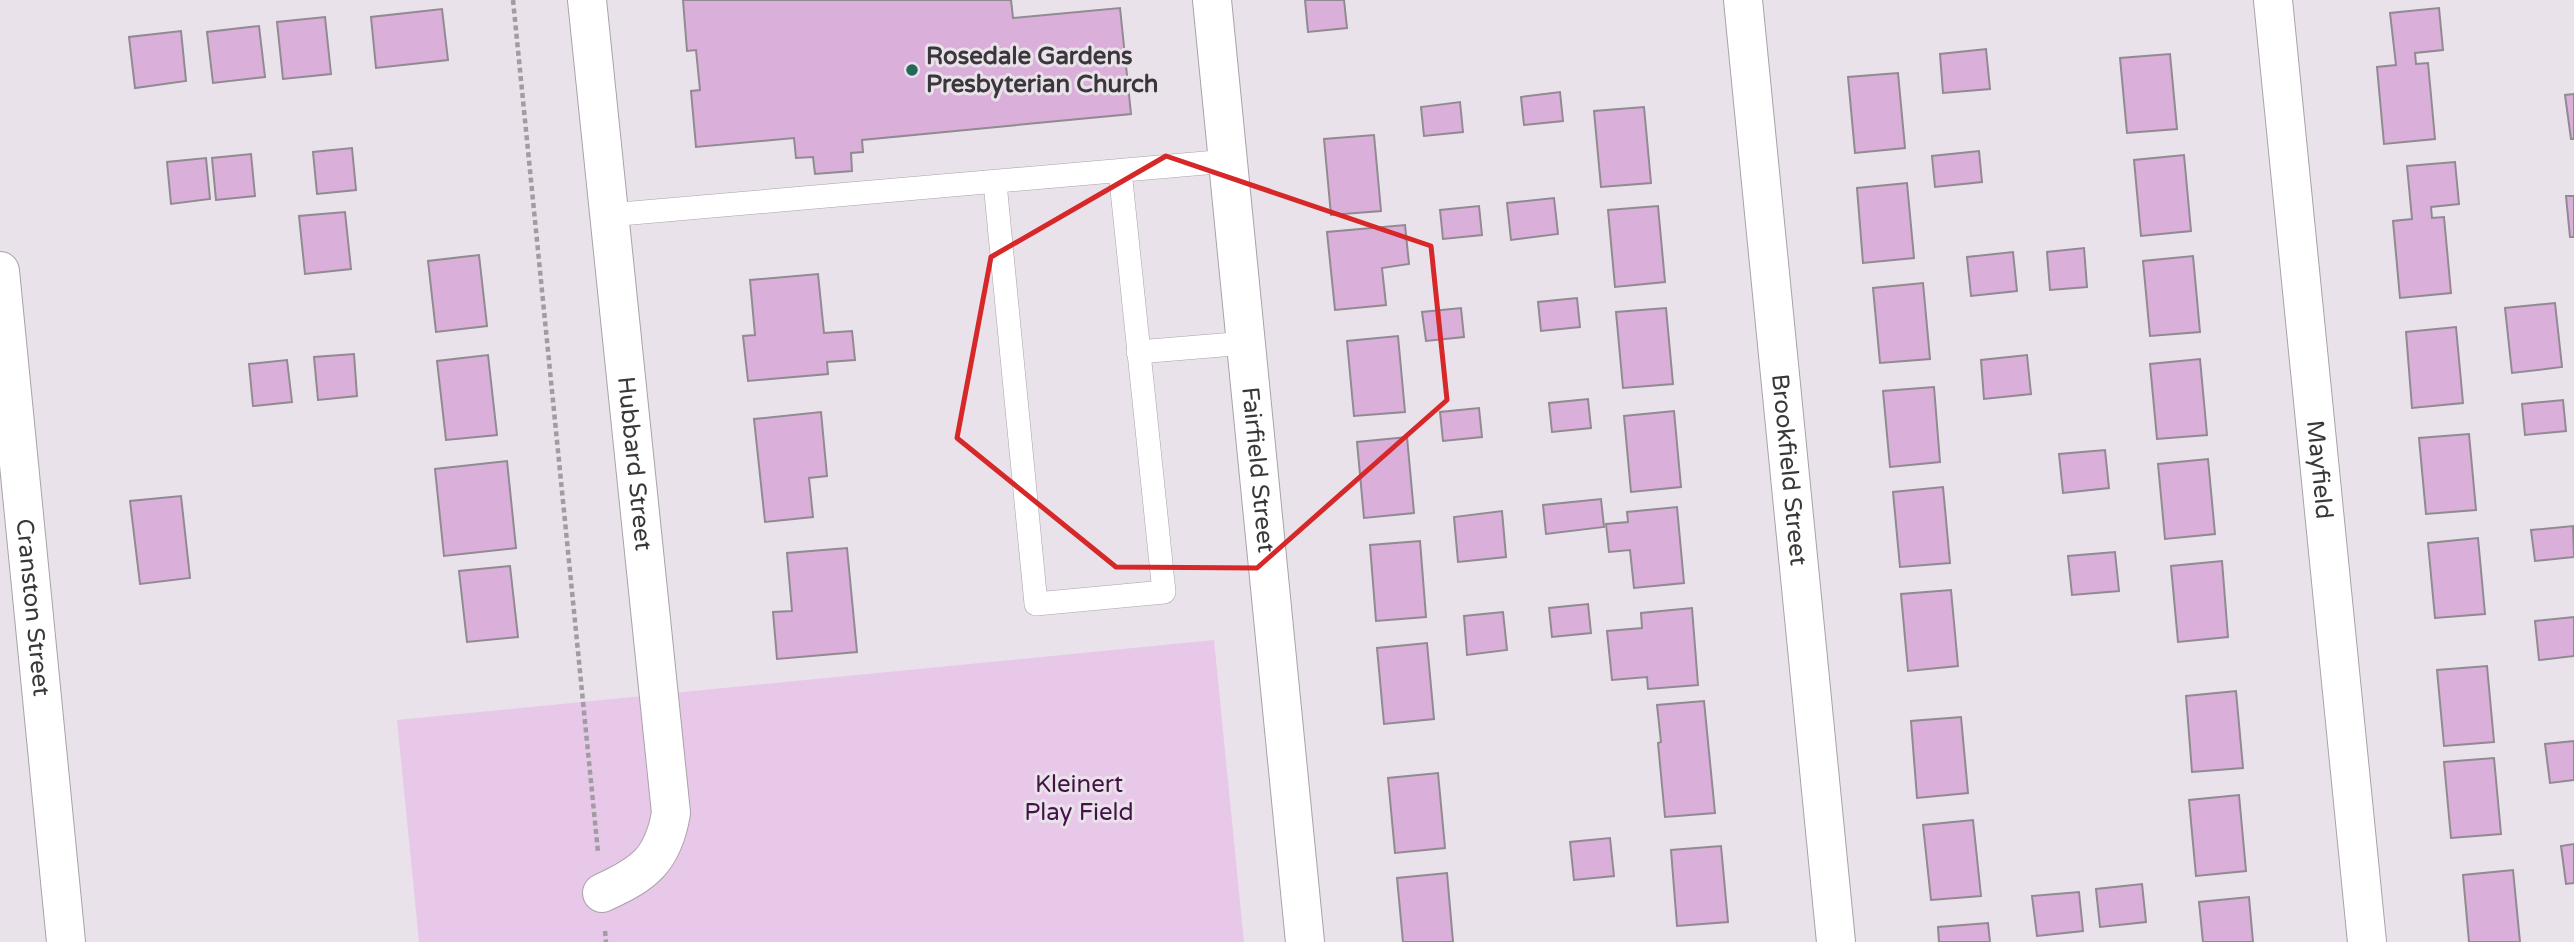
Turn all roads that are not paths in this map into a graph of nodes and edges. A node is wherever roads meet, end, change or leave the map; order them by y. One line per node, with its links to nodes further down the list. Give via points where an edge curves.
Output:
1 (587, 0): 8 (street, Hubbard Street)
2 (1212, 0): 5 (street, Fairfield Street)
3 (1743, 0): 15 (street, Brookfield Street)
4 (2273, 0): 16 (street, Mayfield)
5 (1228, 161): 6 (lane); 10 (street, Fairfield Street)
6 (1120, 171): 7 (lane); 11 (lane)
7 (995, 183): 8 (lane); 11 (lane, via 1036,604 1164,592)
8 (610, 215): 12 (street, Hubbard Street, via 671,813 667,838 650,865)
9 (0, 271): 13 (street, Cranston Street)
10 (1246, 343): 11 (lane); 14 (street, Fairfield Street)
11 (1138, 352)
12 (602, 893)
13 (66, 942)
14 (1305, 942)
15 (1836, 942)
16 (2367, 942)

